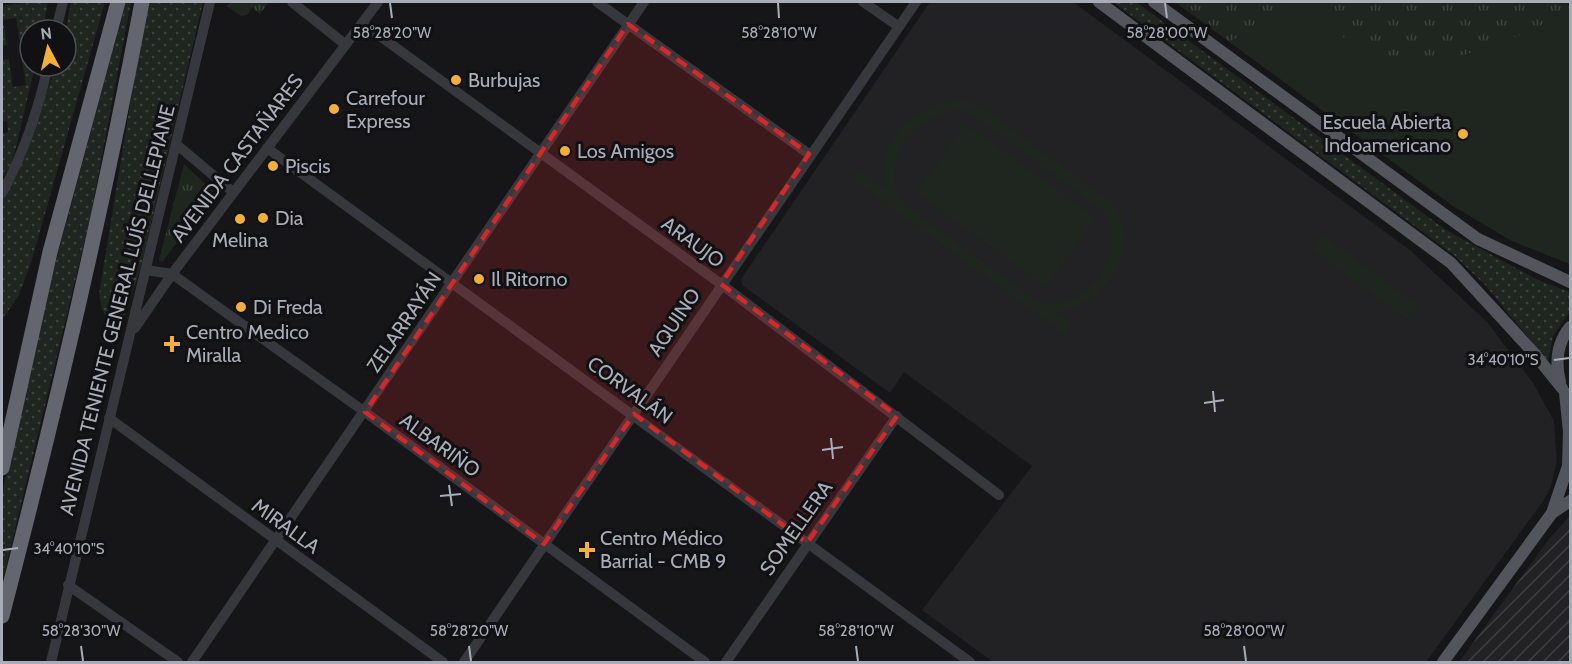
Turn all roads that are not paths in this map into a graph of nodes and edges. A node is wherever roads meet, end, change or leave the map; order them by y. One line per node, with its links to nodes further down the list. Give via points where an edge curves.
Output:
1 (63, 2): 13 (street)
2 (118, 2): 37 (highway, via 50,252)
3 (142, 2): 45 (highway, via 85,280)
4 (210, 2): 19 (street, AVENIDA TENIENTE GENERAL LUÍS DELLEPIANE)
5 (292, 2): 17 (street)
6 (378, 2): 14 (street, AVENIDA CASTAÑARES)
7 (597, 2): 15 (street)
8 (644, 2): 15 (street, ZELARRAYÁN)
9 (863, 2): 16 (street)
10 (916, 2): 16 (street, AQUINO)
11 (1100, 2): 32 (main road, via 1437,251 1466,276)
12 (1154, 2): 27 (main road, via 1478,239)
13 (59, 18)
14 (362, 23): 17 (street, AVENIDA CASTAÑARES); 21 (street, ARAUJO)
15 (628, 24): 21 (street, ZELARRAYÁN); 22 (street)
16 (897, 26): 22 (street, AQUINO)
17 (346, 45): 20 (street, AVENIDA CASTAÑARES)
18 (45, 78): 24 (street, via 21,155)
19 (176, 144): 23 (street); 25 (street, AVENIDA TENIENTE GENERAL LUÍS DELLEPIANE)
20 (267, 148): 23 (street, AVENIDA CASTAÑARES); 28 (street, CORVALÁN)
21 (540, 153): 28 (street, ZELARRAYÁN); 29 (street, ARAUJO)
22 (809, 154): 29 (street, AQUINO)
23 (233, 192): 26 (street, AVENIDA CASTAÑARES)
24 (2, 193)
25 (147, 270): 26 (street, ALBARIÑO); 31 (street, AVENIDA TENIENTE GENERAL LUÍS DELLEPIANE)
26 (172, 274): 31 (street, AVENIDA CASTAÑARES); 33 (street, ALBARIÑO)
27 (1570, 282)
28 (452, 283): 33 (street, ZELARRAYÁN); 34 (street, CORVALÁN)
29 (721, 284): 34 (street, AQUINO); 35 (street, ARAUJO)
30 (1570, 327): 32 (main road, via 1558,352 1557,370)
31 (128, 338): 36 (street, AVENIDA TENIENTE GENERAL LUÍS DELLEPIANE)
32 (1566, 393): 40 (main road, via 1568,465)
33 (365, 412): 41 (street, ZELARRAYÁN); 43 (street, ALBARIÑO)
34 (634, 414): 42 (street, CORVALÁN); 43 (street, AQUINO)
35 (897, 416): 38 (street, ARAUJO); 42 (street, SOMELLERA)
36 (109, 418): 41 (street, MIRALLA); 44 (street, AVENIDA TENIENTE GENERAL LUÍS DELLEPIANE)
37 (2, 468)
38 (999, 495)
39 (1570, 501): 40 (main road)
40 (1552, 513): 54 (main road)
41 (276, 541): 48 (street, ZELARRAYÁN); 49 (street, MIRALLA)
42 (807, 543): 52 (street, SOMELLERA); 53 (street, CORVALÁN)
43 (544, 544): 50 (street, AQUINO); 51 (street, ALBARIÑO)
44 (68, 585): 46 (street, AVENIDA TENIENTE GENERAL LUÍS DELLEPIANE); 47 (street)
45 (2, 616)
46 (51, 663)
47 (177, 663)
48 (192, 663)
49 (443, 663)
50 (464, 663)
51 (705, 663)
52 (726, 663)
53 (970, 663)
54 (1443, 663)

